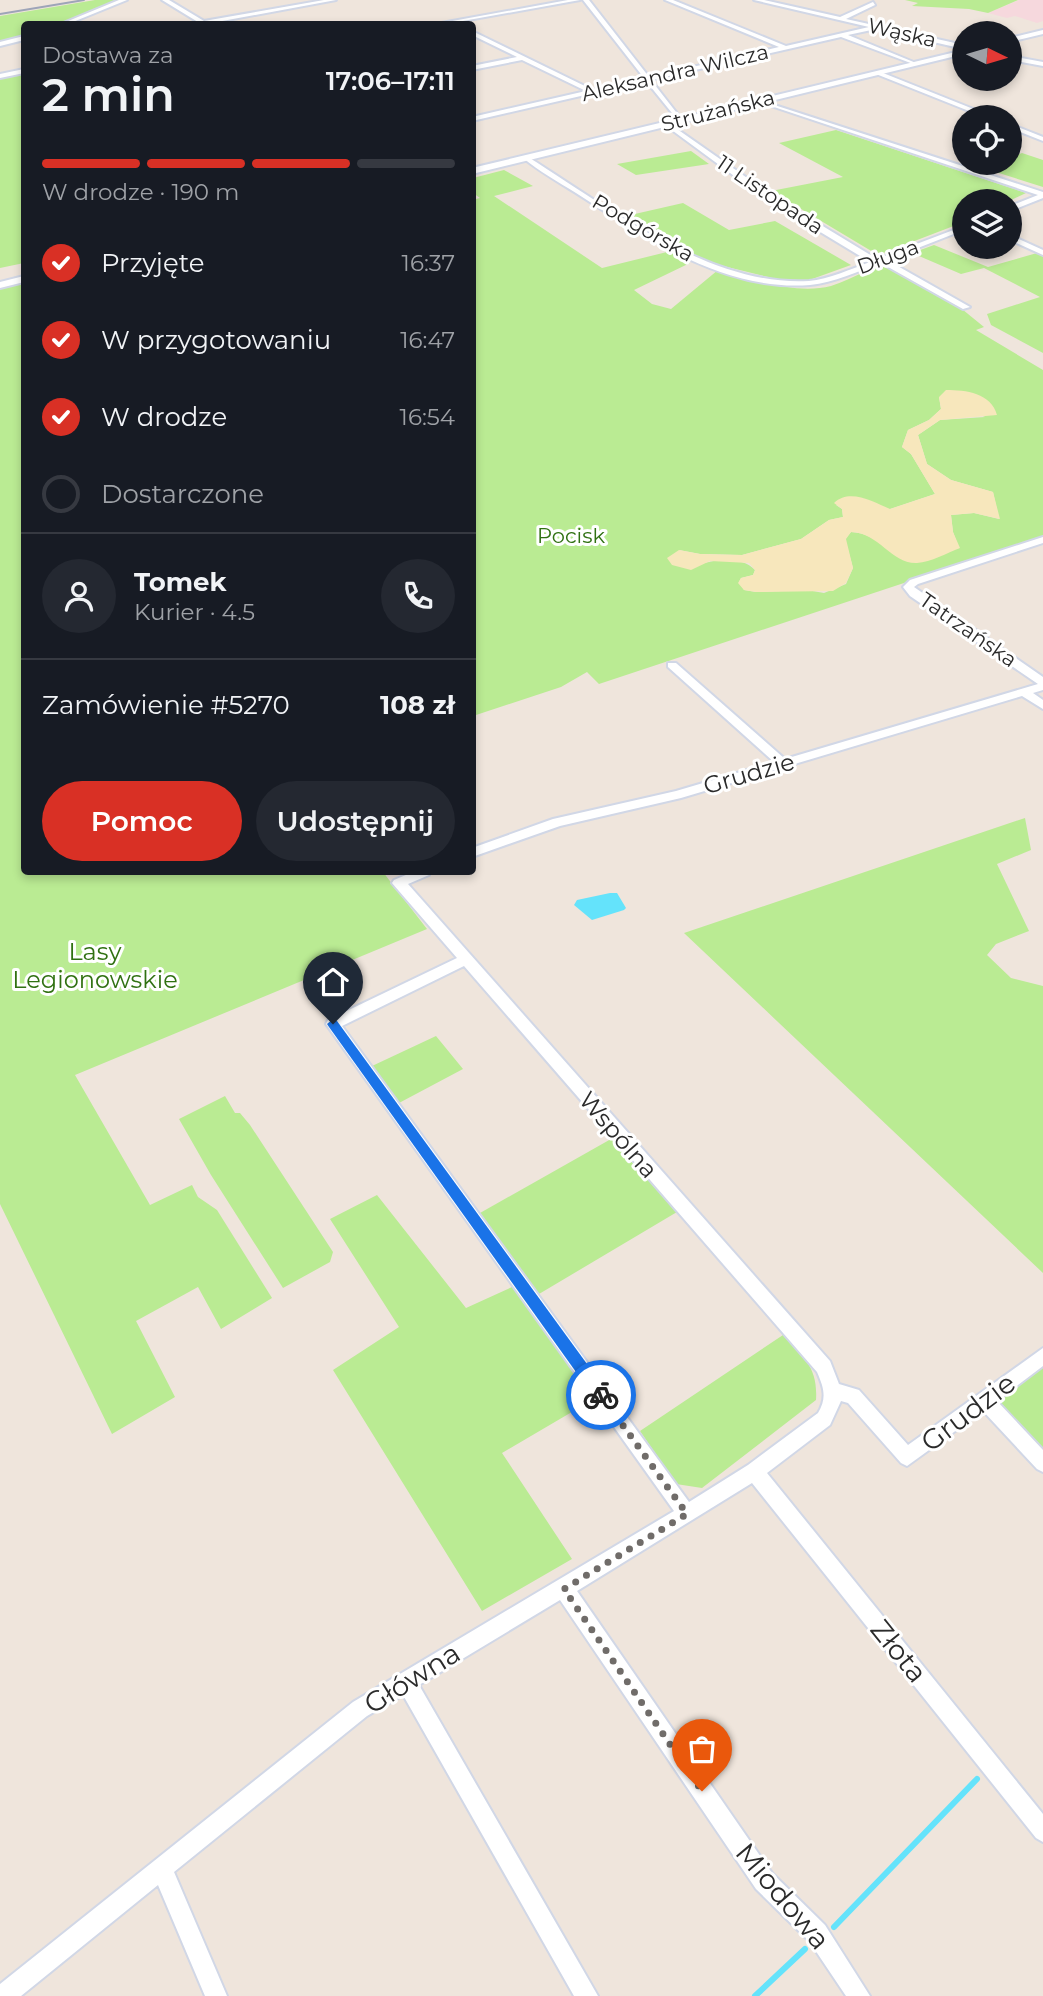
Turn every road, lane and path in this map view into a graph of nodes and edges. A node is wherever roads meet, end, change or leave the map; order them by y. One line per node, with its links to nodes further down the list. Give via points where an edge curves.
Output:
1 (124, 0): 12 (street)
2 (165, 0): 13 (street)
3 (333, 0): 14 (street)
4 (577, 0): 15 (street)
5 (586, 0): 34 (street)
6 (668, 0): 24 (street)
7 (757, 0): 10 (street, Wąska)
8 (794, 0): 10 (street)
9 (873, 4): 11 (street)
10 (781, 6): 11 (street, Wąska)
11 (841, 19): 16 (street, Wąska)
12 (80, 21)
13 (197, 21)
14 (218, 21)
15 (463, 21)
16 (877, 27): 19 (street, Aleksandra Wilcza); 23 (street, Wąska)
17 (1043, 32): 20 (main road)
18 (476, 35): 26 (street)
19 (842, 35): 24 (street, Aleksandra Wilcza); 28 (street)
20 (1022, 37)
21 (21, 39): 22 (street)
22 (0, 44)
23 (952, 46)
24 (786, 48): 34 (street, Aleksandra Wilcza)
25 (952, 53): 28 (main road, Strużańska)
26 (522, 58): 30 (street); 35 (street)
27 (1022, 61): 29 (street)
28 (914, 64): 32 (main road, Strużańska)
29 (1043, 66)
30 (476, 67)
31 (21, 72): 33 (street)
32 (878, 73): 36 (main road, Strużańska); 37 (street)
33 (0, 76)
34 (647, 80): 35 (street, Aleksandra Wilcza); 39 (street)
35 (593, 92): 38 (street, Aleksandra Wilcza)
36 (761, 101): 39 (main road, Strużańska); 45 (street)
37 (959, 105)
38 (476, 118)
39 (680, 121): 40 (main road, Strużańska)
40 (667, 124): 43 (main road, Strużańska); 50 (street, 11 Listopada, via 767,196)
41 (1022, 131): 42 (street)
42 (1043, 139)
43 (526, 158): 44 (main road, Strużańska); 52 (street, Podgórska, via 698,261 771,281)
44 (476, 170)
45 (1043, 194): 46 (street)
46 (1022, 204)
47 (952, 233): 50 (street, Długa)
48 (1022, 243): 49 (street)
49 (1043, 253)
50 (879, 261): 52 (street, Długa); 54 (street, 11 Listopada)
51 (21, 280): 53 (main road)
52 (810, 283)
53 (0, 285)
54 (966, 307)
55 (1043, 540): 57 (street, Tatrzańska, via 908,587)
56 (672, 665): 60 (street)
57 (1043, 684): 58 (street, Grudzie)
58 (1024, 692): 59 (street); 60 (street, Grudzie)
59 (1043, 705)
60 (783, 764): 61 (street, Grudzie, via 677,795 557,822)
61 (476, 852)
62 (417, 875): 63 (street, Wspólna, via 399,883)
63 (465, 960): 65 (street, Wspólna, via 824,1367); 69 (street, via 333,1024)
64 (1043, 1356): 66 (street, Grudzie)
65 (833, 1390): 66 (street, Grudzie, via 853,1396 907,1457); 68 (street, Główna, via 824,1419)
66 (985, 1400): 67 (street)
67 (1043, 1463)
68 (754, 1471): 69 (street, Główna); 72 (street, Złota)
69 (687, 1514): 70 (street, Główna)
70 (564, 1589): 71 (street, Główna); 77 (street, Miodowa, via 764,1881 817,1933)
71 (406, 1681): 73 (street, Główna, via 360,1709); 76 (street)
72 (1043, 1831)
73 (162, 1870): 74 (street, Główna); 75 (street)
74 (3, 1996)
75 (216, 1996)
76 (587, 1996)
77 (859, 1996)

